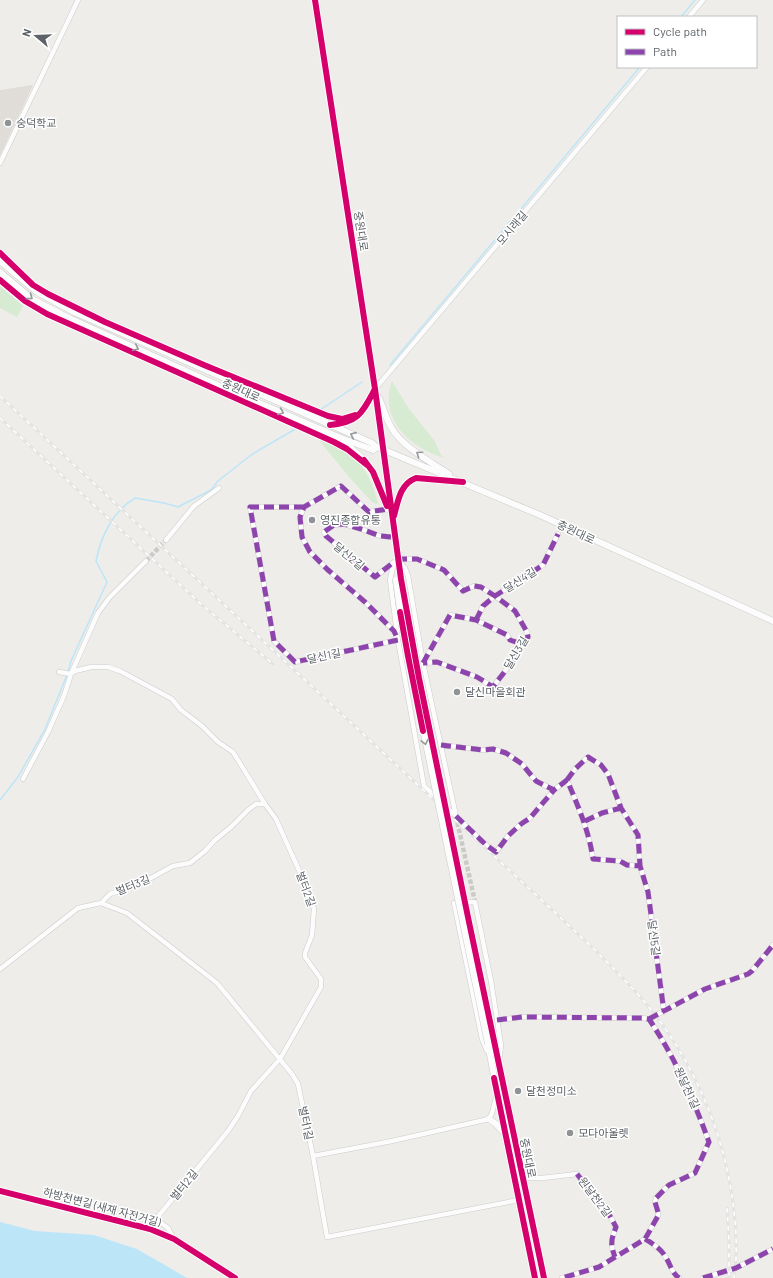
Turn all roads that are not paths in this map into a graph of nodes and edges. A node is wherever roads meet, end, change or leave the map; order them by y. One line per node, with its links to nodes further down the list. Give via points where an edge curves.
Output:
1 (78, 0): 6 (street)
2 (315, 0): 9 (street, 중원대로)
3 (703, 0): 4 (street)
4 (690, 16)
5 (646, 68): 9 (street, 모시래길)
6 (0, 163)
7 (0, 261): 10 (street, 충원대로, via 37,292 74,312)
8 (0, 272): 11 (street, 충원대로, one-way to 11, via 32,299 71,319)
9 (375, 389): 10 (street, via 358,416 351,421); 13 (street, 중원대로); 15 (street, one-way to 9, via 410,448 391,428)
10 (330, 425): 12 (street, 충원대로, one-way to 10)
11 (341, 438): 12 (street, 충원대로, via 373,450); 18 (street, via 373,472)
12 (377, 447): 13 (street, 충원대로)
13 (384, 450): 14 (street, 중원대로); 15 (street, 충원대로)
14 (385, 465): 18 (street, 중원대로, via 383,469); 19 (street, 중원대로)
15 (463, 482): 19 (street, via 416,478 411,480 401,492); 27 (street, 충원대로)
16 (219, 488): 22 (street, via 194,506)
17 (304, 507): 18 (street, via 341,486 369,512); 28 (street, via 300,517 302,537 310,552 365,602 394,631); 28 (street, 달신1길, via 250,506 274,641 295,662)
18 (388, 509): 21 (street, 중원대로)
19 (392, 522): 23 (street, 중원대로)
20 (558, 534): 25 (street, 달신4길, via 543,565)
21 (391, 536): 23 (street, 중원대로); 23 (street, 달신2길, via 380,536 344,524 334,524 324,532 375,577)
22 (166, 540)
23 (396, 560): 25 (street, 달신3길, via 417,559 444,570 463,591 474,586 481,587); 28 (street, via 390,580); 30 (street, via 405,568 408,576); 48 (street, 중원대로, bridge)
24 (146, 561): 32 (street, via 109,598 98,613)
25 (495, 596): 26 (street, 달신4길, via 483,606); 29 (street, 달신3길, via 515,612 528,632 528,637)
26 (476, 620): 29 (street, via 507,635 510,640); 30 (street, via 450,615)
27 (773, 621)
28 (398, 640): 39 (street, via 424,786)
29 (522, 644): 30 (street, 달신3길, via 494,687 477,677 437,662)
30 (423, 663): 33 (street)
31 (59, 672): 32 (street)
32 (71, 674): 34 (street, via 48,732); 37 (street, 벌터2길, via 75,670 108,667 172,699 181,710 233,752)
33 (441, 745): 36 (street, via 493,749 506,753 522,764 536,781); 39 (street)
34 (22, 778)
35 (566, 780): 36 (street, 달신5길); 38 (street, 달신5길, via 588,757 601,765 608,774); 40 (street)
36 (554, 790): 39 (street, 달신5길, via 530,818 508,836 496,852)
37 (265, 804): 42 (street, 벌터3길, via 256,804 248,810 190,863 173,866 138,885 110,894); 49 (street, 벌터2길, via 283,832 314,909 312,935 306,958 321,979 321,987)
38 (622, 808): 40 (street); 41 (street, 달신5길, via 638,835)
39 (456, 816)
40 (585, 821): 41 (street, via 593,859)
41 (640, 866): 45 (street, 달신5길, via 648,892)
42 (101, 903): 44 (street, 벌터3길, via 78,908); 49 (street, 벌터1길, via 127,913 217,983)
43 (773, 945): 45 (street, via 748,974 706,989)
44 (0, 969)
45 (664, 1012): 46 (street)
46 (649, 1019): 47 (street, via 522,1017); 61 (street, 원달천1길, via 679,1069 694,1100 709,1142 694,1174 669,1185 656,1198 658,1216)
47 (497, 1020): 50 (street, via 475,902 454,903 482,1039); 51 (street, via 501,1045)
48 (491, 1044): 50 (street, 중원대로); 51 (street, 중원대로)
49 (280, 1059): 55 (street, 벌터1길, via 298,1084); 60 (street, 벌터2길, via 251,1091 228,1131 156,1219 168,1228)
50 (491, 1060): 52 (street, 중원대로)
51 (499, 1067): 57 (street, 중원대로)
52 (497, 1092): 53 (street); 54 (street, 중원대로)
53 (489, 1119): 54 (street); 55 (street)
54 (506, 1136): 56 (street, 중원대로)
55 (313, 1156): 59 (street, 벌터1길, via 327,1237)
56 (514, 1178): 57 (street, 원달천2길); 59 (street, 중원대로)
57 (522, 1178): 63 (street, 원달천2길, via 577,1174 616,1227 611,1239); 66 (street, 중원대로)
58 (0, 1191): 60 (street, 하방천변길 (새재 자전거길), via 150,1229)
59 (519, 1200): 65 (street, 중원대로)
60 (174, 1239): 64 (street, 하방천변길 (새재 자전거길))
61 (645, 1239): 63 (street, 원달천1길); 68 (street, via 660,1248)
62 (773, 1249): 69 (street, via 736,1268)
63 (615, 1257): 67 (street, 원달천1길, via 592,1270)
64 (235, 1278)
65 (535, 1278)
66 (544, 1278)
67 (562, 1278)
68 (680, 1278)
69 (703, 1278)

